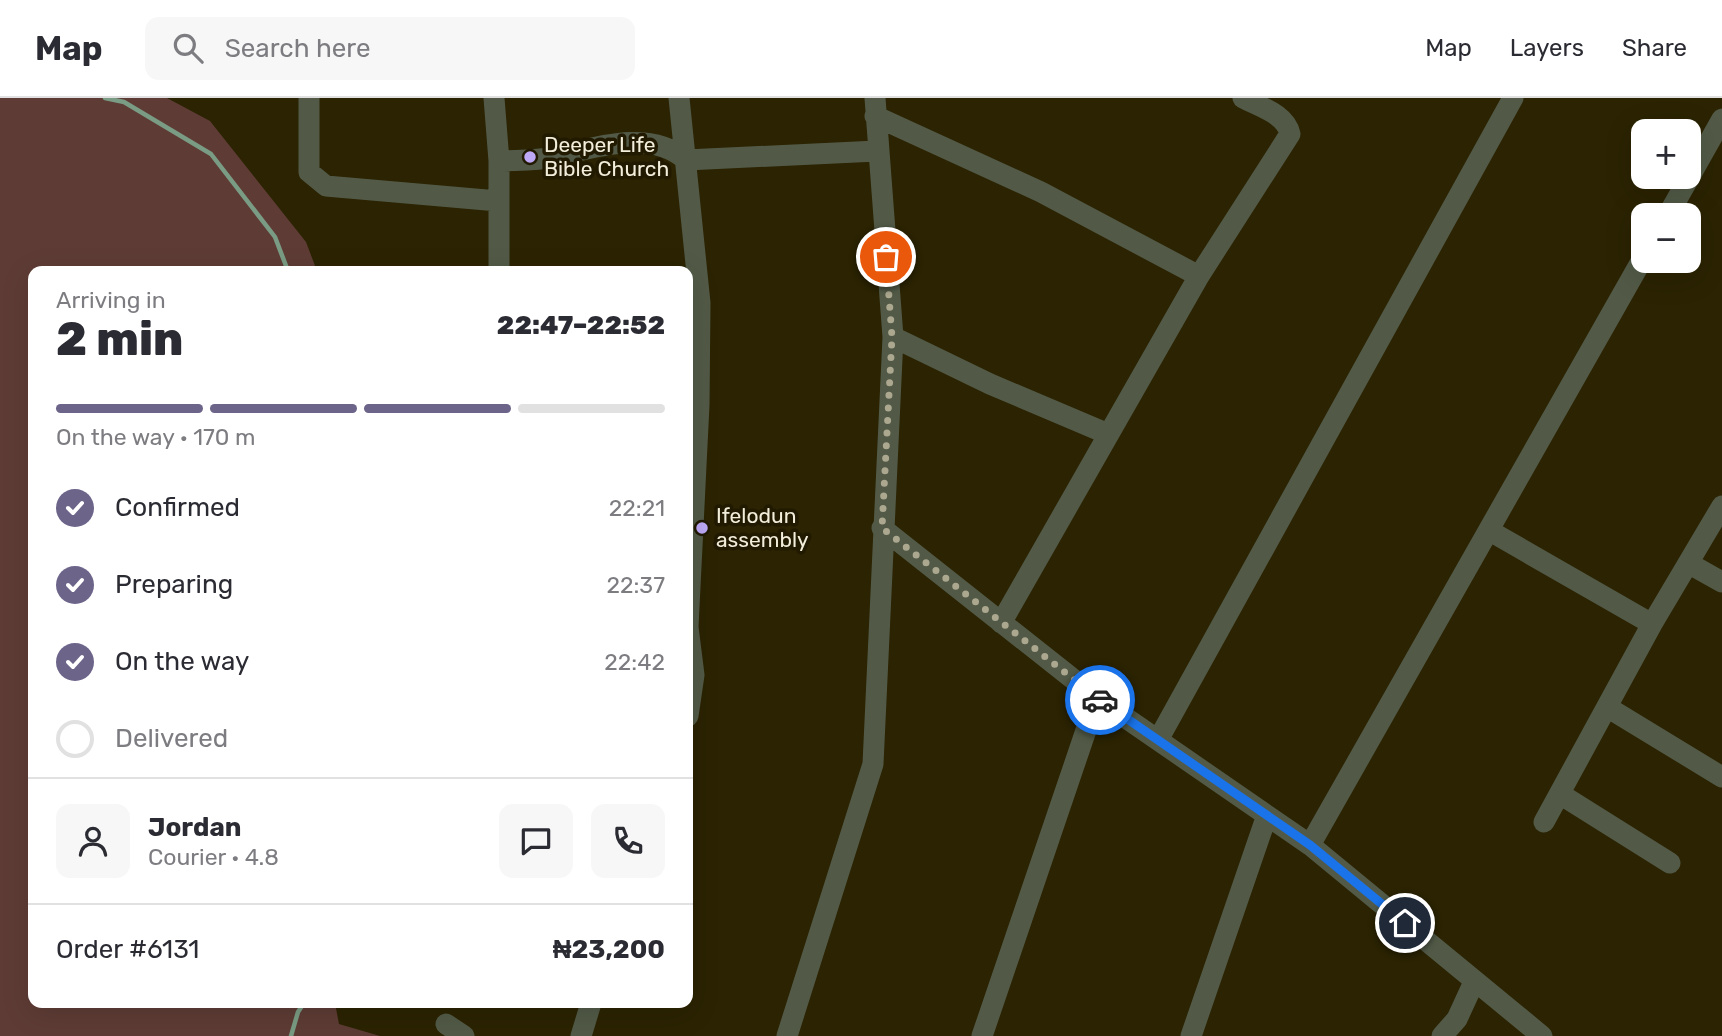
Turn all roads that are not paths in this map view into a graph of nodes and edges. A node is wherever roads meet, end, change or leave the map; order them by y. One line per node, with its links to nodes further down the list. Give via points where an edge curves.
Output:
1 (309, 98): 11 (street, via 309,172 326,186)
2 (494, 98): 10 (street)
3 (679, 98): 9 (street)
4 (1243, 98): 15 (street, via 1282,118 1290,134)
5 (1513, 98): 28 (street)
6 (875, 107): 8 (street); 15 (street)
7 (1722, 119): 12 (street)
8 (877, 151): 9 (street); 16 (street)
9 (686, 160): 10 (street, via 662,148 617,143 552,157); 19 (street, via 700,303)
10 (499, 161): 11 (street)
11 (498, 201): 13 (street)
12 (1675, 203)
13 (499, 266)
14 (1635, 273): 21 (street)
15 (1199, 276): 17 (street)
16 (892, 337): 17 (street); 20 (street)
17 (1108, 433): 24 (street)
18 (1722, 506): 22 (street)
19 (693, 527)
20 (882, 528): 24 (street); 38 (street, via 873,764)
21 (1490, 530): 25 (street); 33 (street)
22 (1688, 563): 23 (street); 25 (street)
23 (1722, 582)
24 (1000, 623): 26 (street)
25 (1652, 624): 27 (street)
26 (1097, 698): 28 (street); 39 (street)
27 (1607, 707): 29 (street); 30 (street)
28 (1158, 740): 31 (street)
29 (1722, 777)
30 (1560, 794): 32 (street); 34 (street)
31 (1266, 818): 33 (street); 40 (street)
32 (1544, 822)
33 (1310, 845): 35 (street)
34 (1670, 863)
35 (1474, 982): 41 (street, via 1457,1019); 42 (street)
36 (589, 1008): 37 (street)
37 (581, 1036)
38 (787, 1036)
39 (982, 1036)
40 (1192, 1036)
41 (1443, 1036)
42 (1542, 1036)

